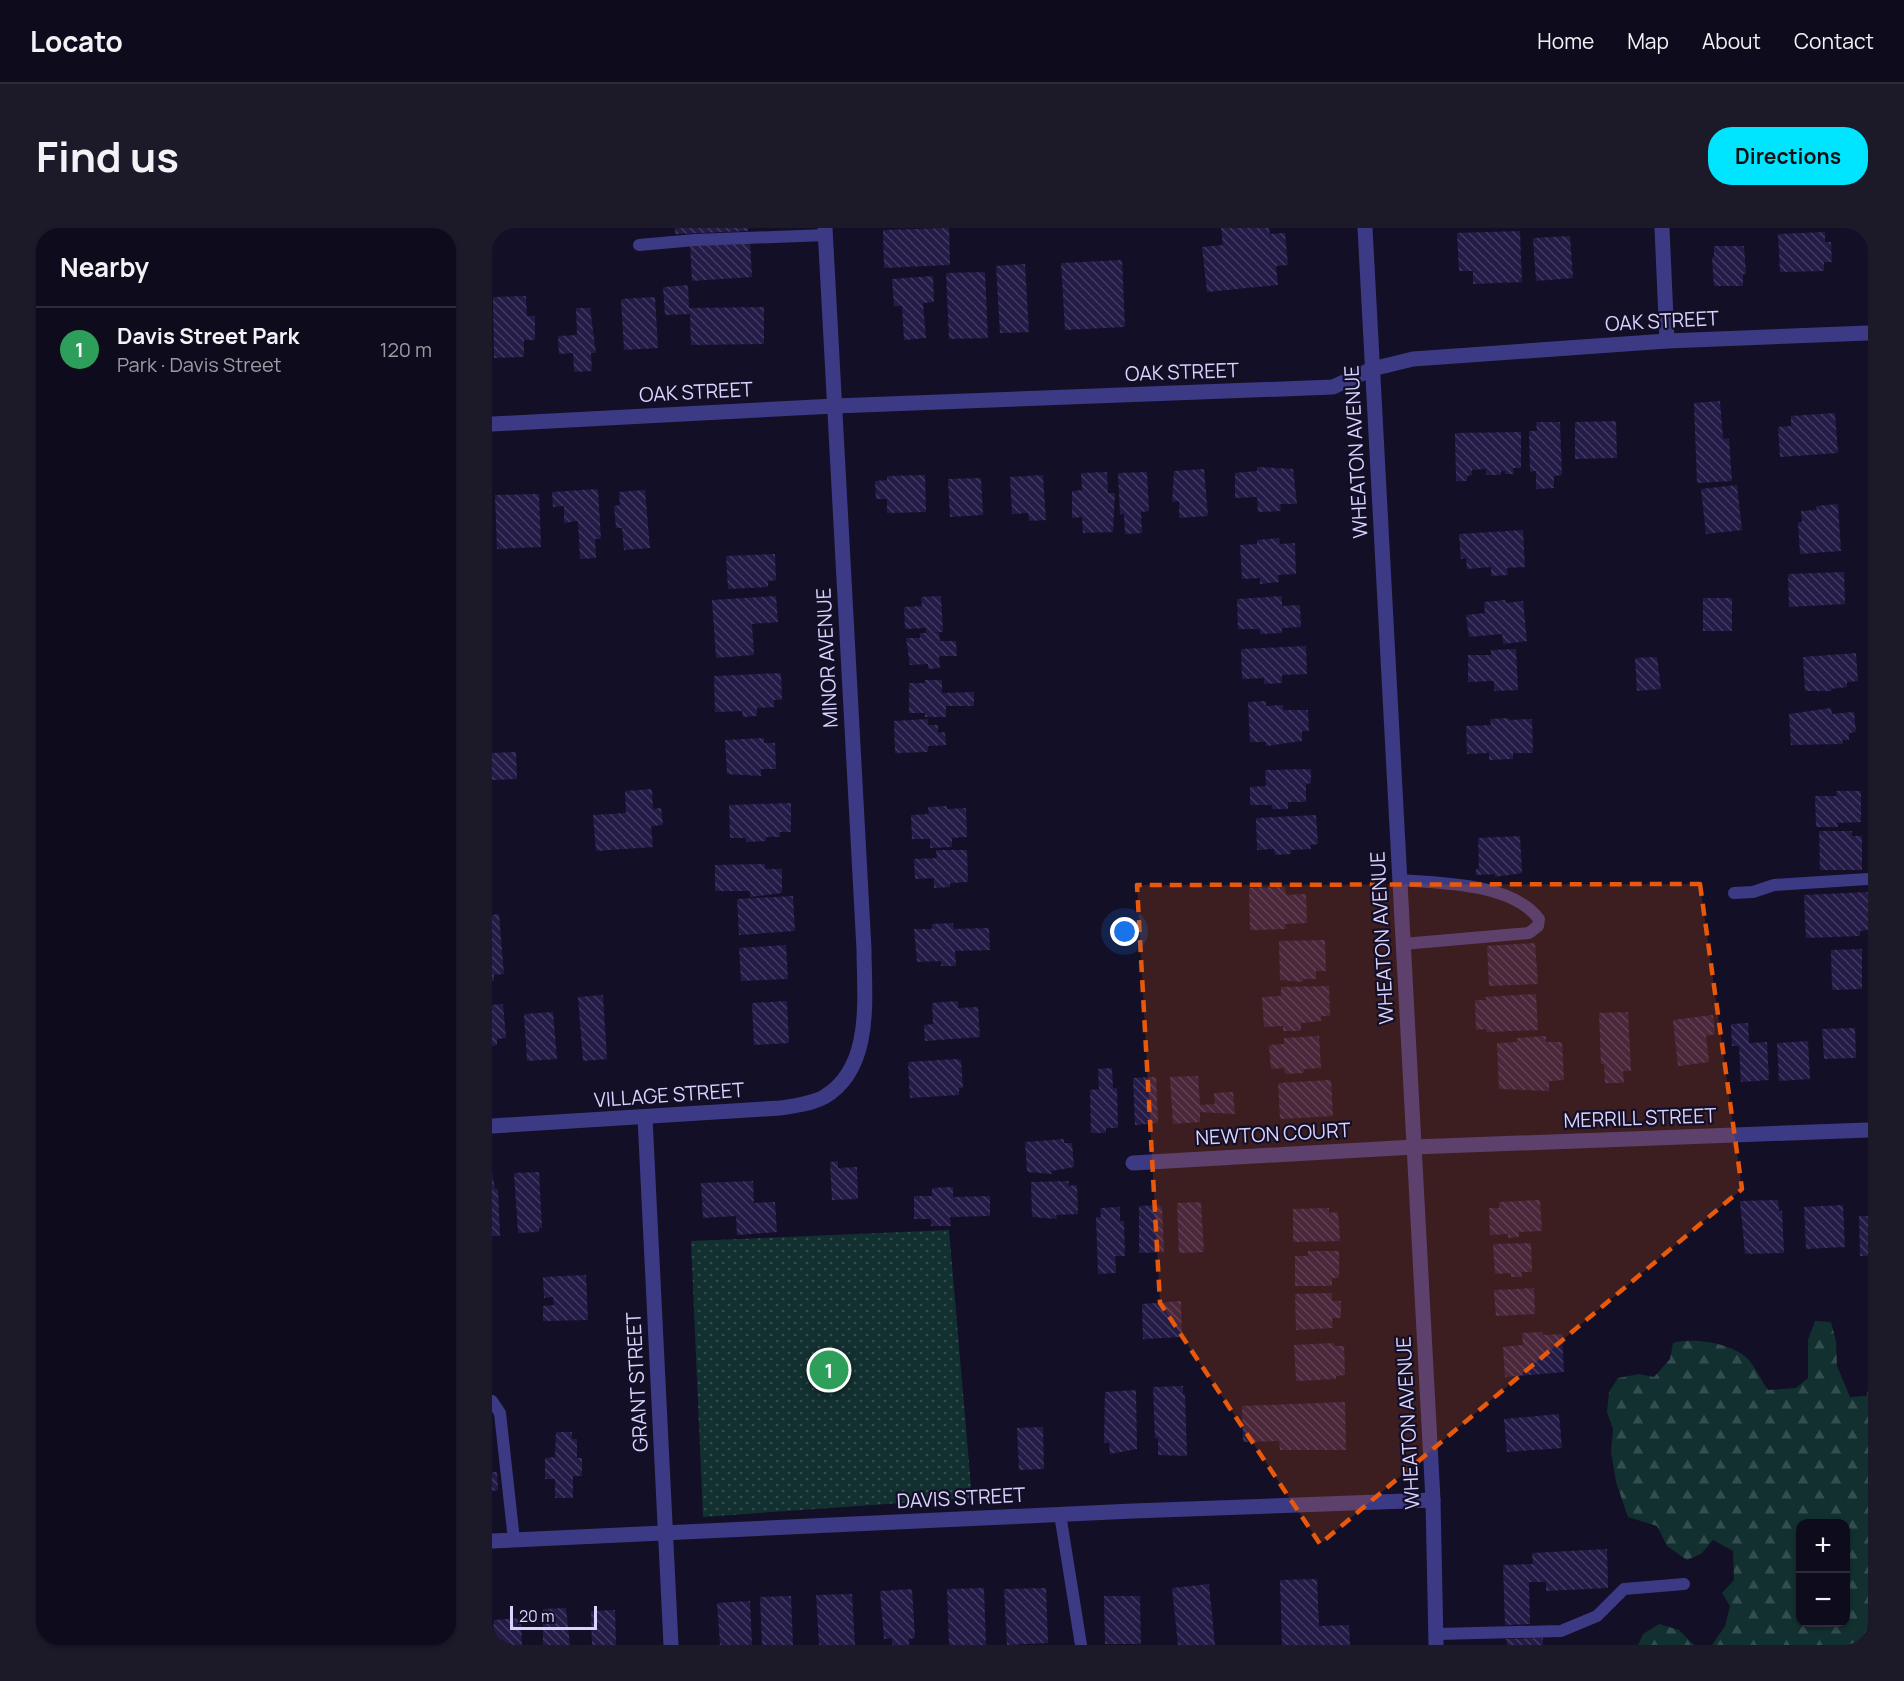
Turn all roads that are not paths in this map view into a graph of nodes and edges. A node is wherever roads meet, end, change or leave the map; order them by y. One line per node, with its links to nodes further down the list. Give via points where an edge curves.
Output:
1 (1365, 228): 7 (street, WHEATON AVENUE)
2 (1662, 228): 6 (street)
3 (826, 232): 4 (lane); 8 (street, MINOR AVENUE)
4 (639, 245)
5 (1868, 333): 6 (street, OAK STREET)
6 (1667, 341): 7 (street, OAK STREET, via 1413,359)
7 (1372, 369): 8 (street, OAK STREET, via 1333,387); 11 (street, WHEATON AVENUE)
8 (835, 406): 9 (street, OAK STREET); 14 (street, MINOR AVENUE, via 865,1020 856,1059)
9 (492, 424)
10 (1868, 879): 12 (lane, via 1774,885)
11 (1400, 880): 13 (street, WHEATON AVENUE); 13 (lane, via 1459,884 1505,896 1527,907 1539,919 1538,926 1529,933)
12 (1734, 893)
13 (1403, 944): 18 (street, WHEATON AVENUE)
14 (842, 1081): 15 (street, VILLAGE STREET, via 825,1097 780,1108)
15 (645, 1118): 16 (street, VILLAGE STREET); 23 (street, GRANT STREET)
16 (492, 1126)
17 (1868, 1130): 18 (street, MERRILL STREET)
18 (1414, 1148): 19 (street, NEWTON COURT); 21 (street, WHEATON AVENUE)
19 (1133, 1162)
20 (492, 1401): 24 (lane, via 500,1413)
21 (1433, 1500): 22 (street, DAVIS STREET); 27 (street, WHEATON AVENUE)
22 (1060, 1514): 23 (street, DAVIS STREET); 29 (lane)
23 (665, 1533): 24 (street, DAVIS STREET); 28 (street, GRANT STREET)
24 (514, 1540): 25 (street, DAVIS STREET)
25 (492, 1541)
26 (1684, 1584): 27 (lane, via 1624,1589 1597,1616 1560,1631)
27 (1437, 1640)
28 (671, 1645)
29 (1081, 1645)

